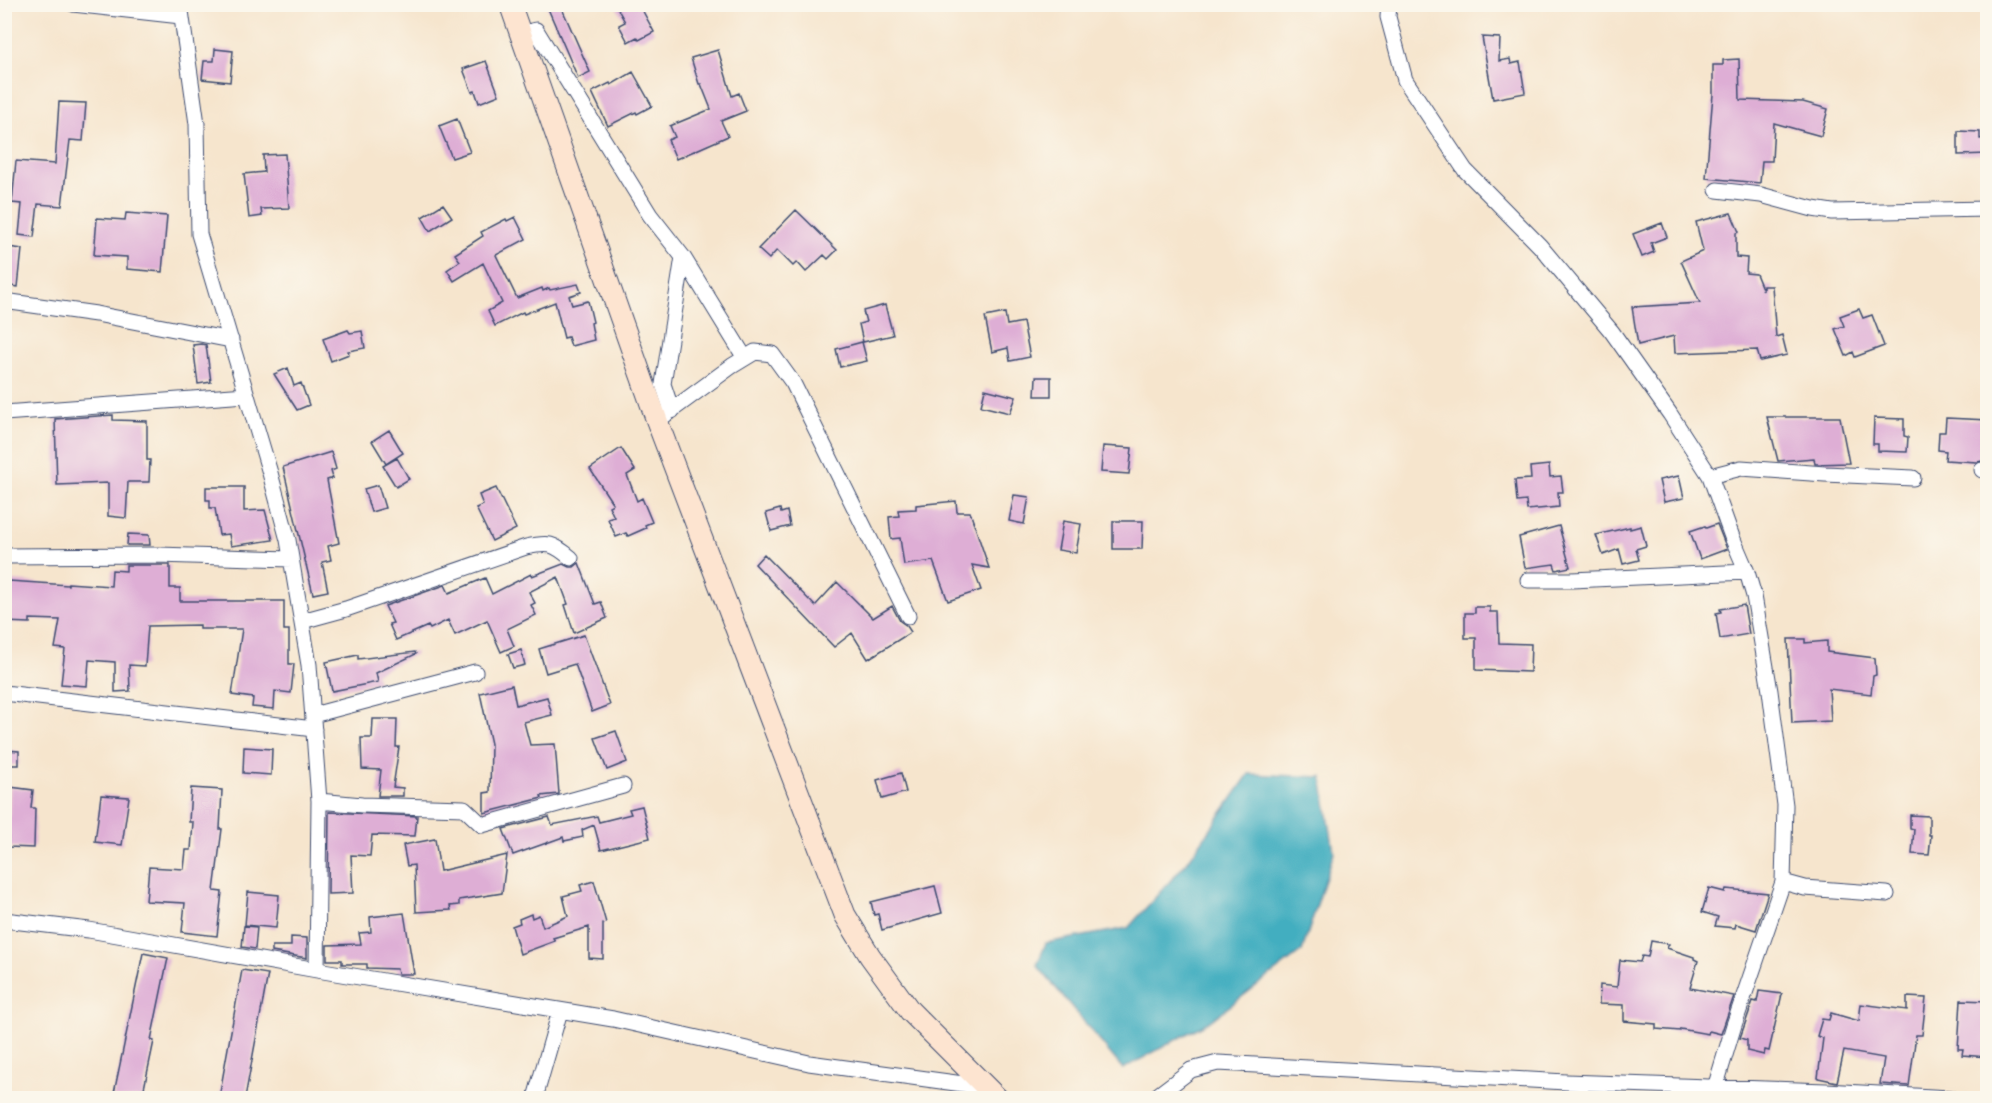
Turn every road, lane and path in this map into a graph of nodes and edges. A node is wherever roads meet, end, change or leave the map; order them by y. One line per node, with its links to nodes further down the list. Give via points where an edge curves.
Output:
1 (73, 4): 4 (street)
2 (510, 4): 5 (street)
3 (1389, 4): 15 (street, via 1388,17 1405,80 1465,170 1540,246 1612,332)
4 (181, 10): 10 (street, via 197,124 199,234)
5 (519, 34): 8 (street, via 536,30 650,215); 14 (street)
6 (1717, 190): 7 (street, via 1761,195 1832,212)
7 (1988, 209)
8 (683, 257): 11 (street); 14 (street, via 663,384)
9 (4, 301): 10 (street)
10 (231, 340): 12 (street)
11 (745, 358): 14 (street); 22 (street, via 755,352 772,354 793,383)
12 (246, 395): 13 (street); 19 (street)
13 (4, 413)
14 (664, 416): 34 (street, via 845,915 910,1011)
15 (1710, 476): 16 (street, via 1741,468); 20 (street)
16 (1913, 478)
17 (4, 556): 19 (street)
18 (571, 558): 23 (street, via 556,546 544,543 526,547)
19 (291, 559): 23 (street)
20 (1747, 572): 21 (street); 29 (street, via 1770,691 1785,805)
21 (1528, 579)
22 (908, 616)
23 (302, 621): 26 (street)
24 (475, 672): 26 (street)
25 (4, 693): 26 (street)
26 (313, 722): 28 (street)
27 (623, 786): 28 (street, via 482,825 464,808)
28 (319, 801): 32 (street)
29 (1783, 882): 30 (street, via 1805,888); 35 (street)
30 (1887, 894)
31 (4, 920): 32 (street, via 89,930)
32 (317, 970): 33 (street)
33 (560, 1011): 34 (street, via 613,1019 809,1063); 36 (street)
34 (991, 1093)
35 (1714, 1093): 37 (street, via 1218,1064 1191,1070); 38 (street, via 1826,1091)
36 (535, 1098)
37 (1154, 1098)
38 (1950, 1098)

